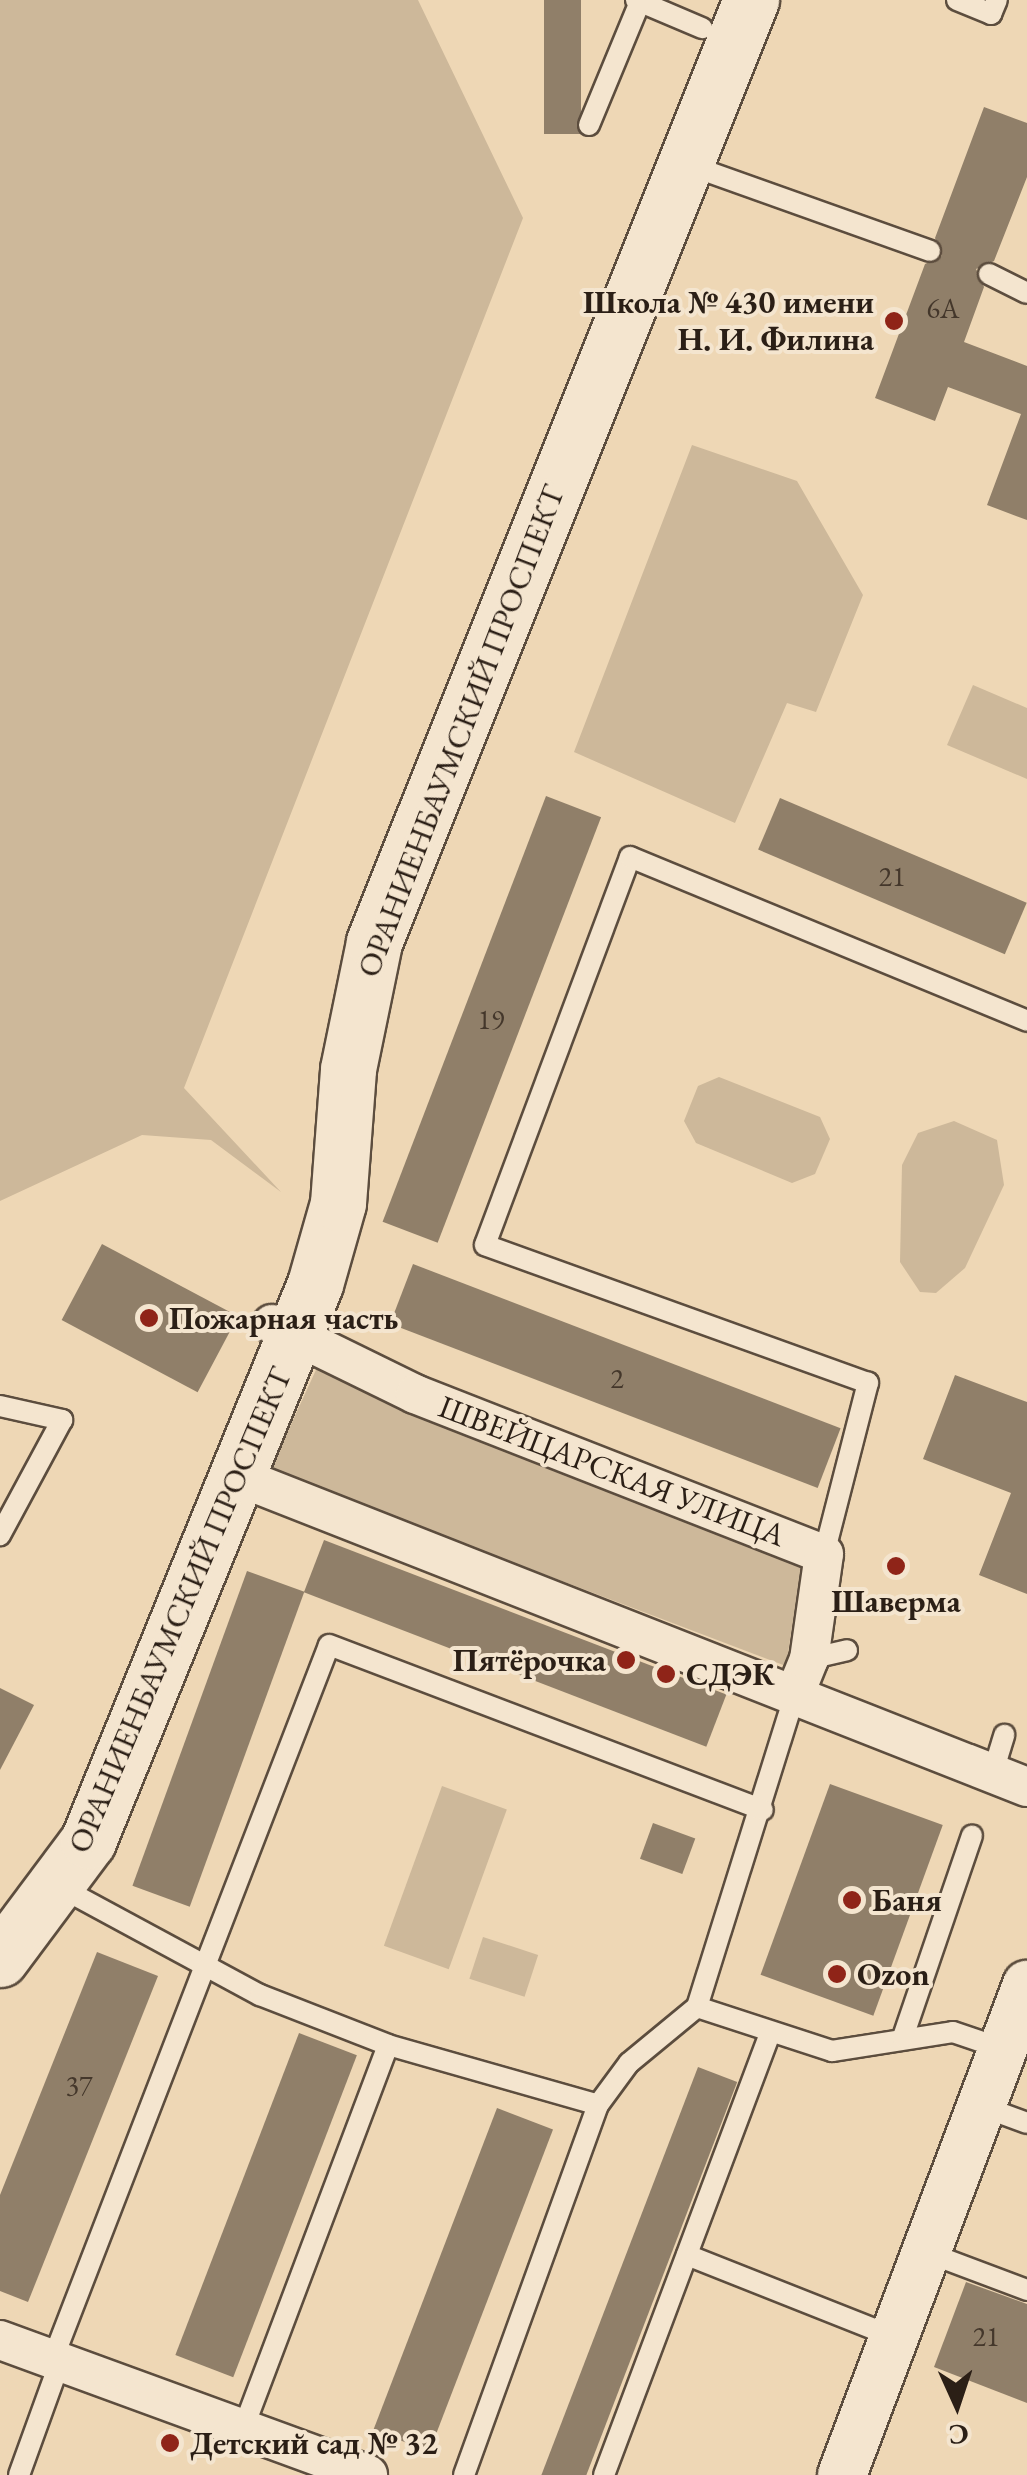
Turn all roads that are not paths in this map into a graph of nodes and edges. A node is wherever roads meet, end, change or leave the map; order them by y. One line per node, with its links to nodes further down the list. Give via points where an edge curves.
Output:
1 (957, 0): 2 (lane, via 991,14)
2 (997, 0)
3 (638, 1): 4 (lane); 5 (lane)
4 (725, 17): 6 (main road, ОРАНИЕНБАУМСКИЙ ПРОСПЕКТ); 11 (main road, ОРАНИЕНБАУМСКИЙ ПРОСПЕКТ, via 329,966 314,1192)
5 (589, 125)
6 (684, 164): 7 (lane); 11 (main road, ОРАНИЕНБАУМСКИЙ ПРОСПЕКТ, via 374,942 348,1069 338,1203)
7 (930, 251)
8 (989, 274): 9 (lane)
9 (1027, 292)
10 (1027, 1021): 15 (lane, via 630,856 485,1245 868,1383)
11 (283, 1329): 13 (main road, ОРАНИЕНБАУМСКИЙ ПРОСПЕКТ); 15 (street, ШВЕЙЦАРСКАЯ УЛИЦА, via 415,1394); 25 (main road, ОРАНИЕНБАУМСКИЙ ПРОСПЕКТ, via 87,1796)
12 (0, 1406): 14 (lane, via 62,1420)
13 (234, 1475): 18 (street); 24 (main road, ОРАНИЕНБАУМСКИЙ ПРОСПЕКТ, via 110,1790)
14 (0, 1535)
15 (824, 1554): 17 (street, ШВЕЙЦАРСКАЯ УЛИЦА)
16 (847, 1650): 17 (lane)
17 (809, 1659): 18 (street, ШВЕЙЦАРСКАЯ УЛИЦА)
18 (796, 1694): 20 (street); 22 (lane)
19 (1004, 1735): 20 (lane)
20 (992, 1772): 21 (street)
21 (1027, 1787)
22 (763, 1810): 27 (lane, via 328,1645); 29 (lane)
23 (972, 1835): 31 (lane)
24 (58, 1886): 26 (main road, ОРАНИЕНБАУМСКИЙ ПРОСПЕКТ); 27 (lane)
25 (0, 1916)
26 (0, 1959)
27 (206, 1962): 32 (lane, via 260,1995); 42 (lane)
28 (1027, 1986): 33 (street)
29 (697, 2007): 30 (lane); 34 (lane, via 629,2062)
30 (770, 2034): 31 (lane, via 832,2052); 38 (lane)
31 (903, 2037): 33 (lane, via 953,2032)
32 (388, 2044): 34 (lane); 43 (lane)
33 (1003, 2049): 35 (street)
34 (598, 2105): 46 (lane)
35 (982, 2106): 36 (lane); 37 (street)
36 (1027, 2124)
37 (926, 2252): 39 (lane); 40 (street)
38 (687, 2254): 40 (lane); 47 (lane)
39 (1027, 2290)
40 (894, 2337): 48 (street)
41 (0, 2340): 42 (street)
42 (58, 2357): 43 (street); 44 (lane)
43 (243, 2428): 45 (street)
44 (19, 2475)
45 (368, 2475)
46 (464, 2475)
47 (604, 2475)
48 (842, 2475)

